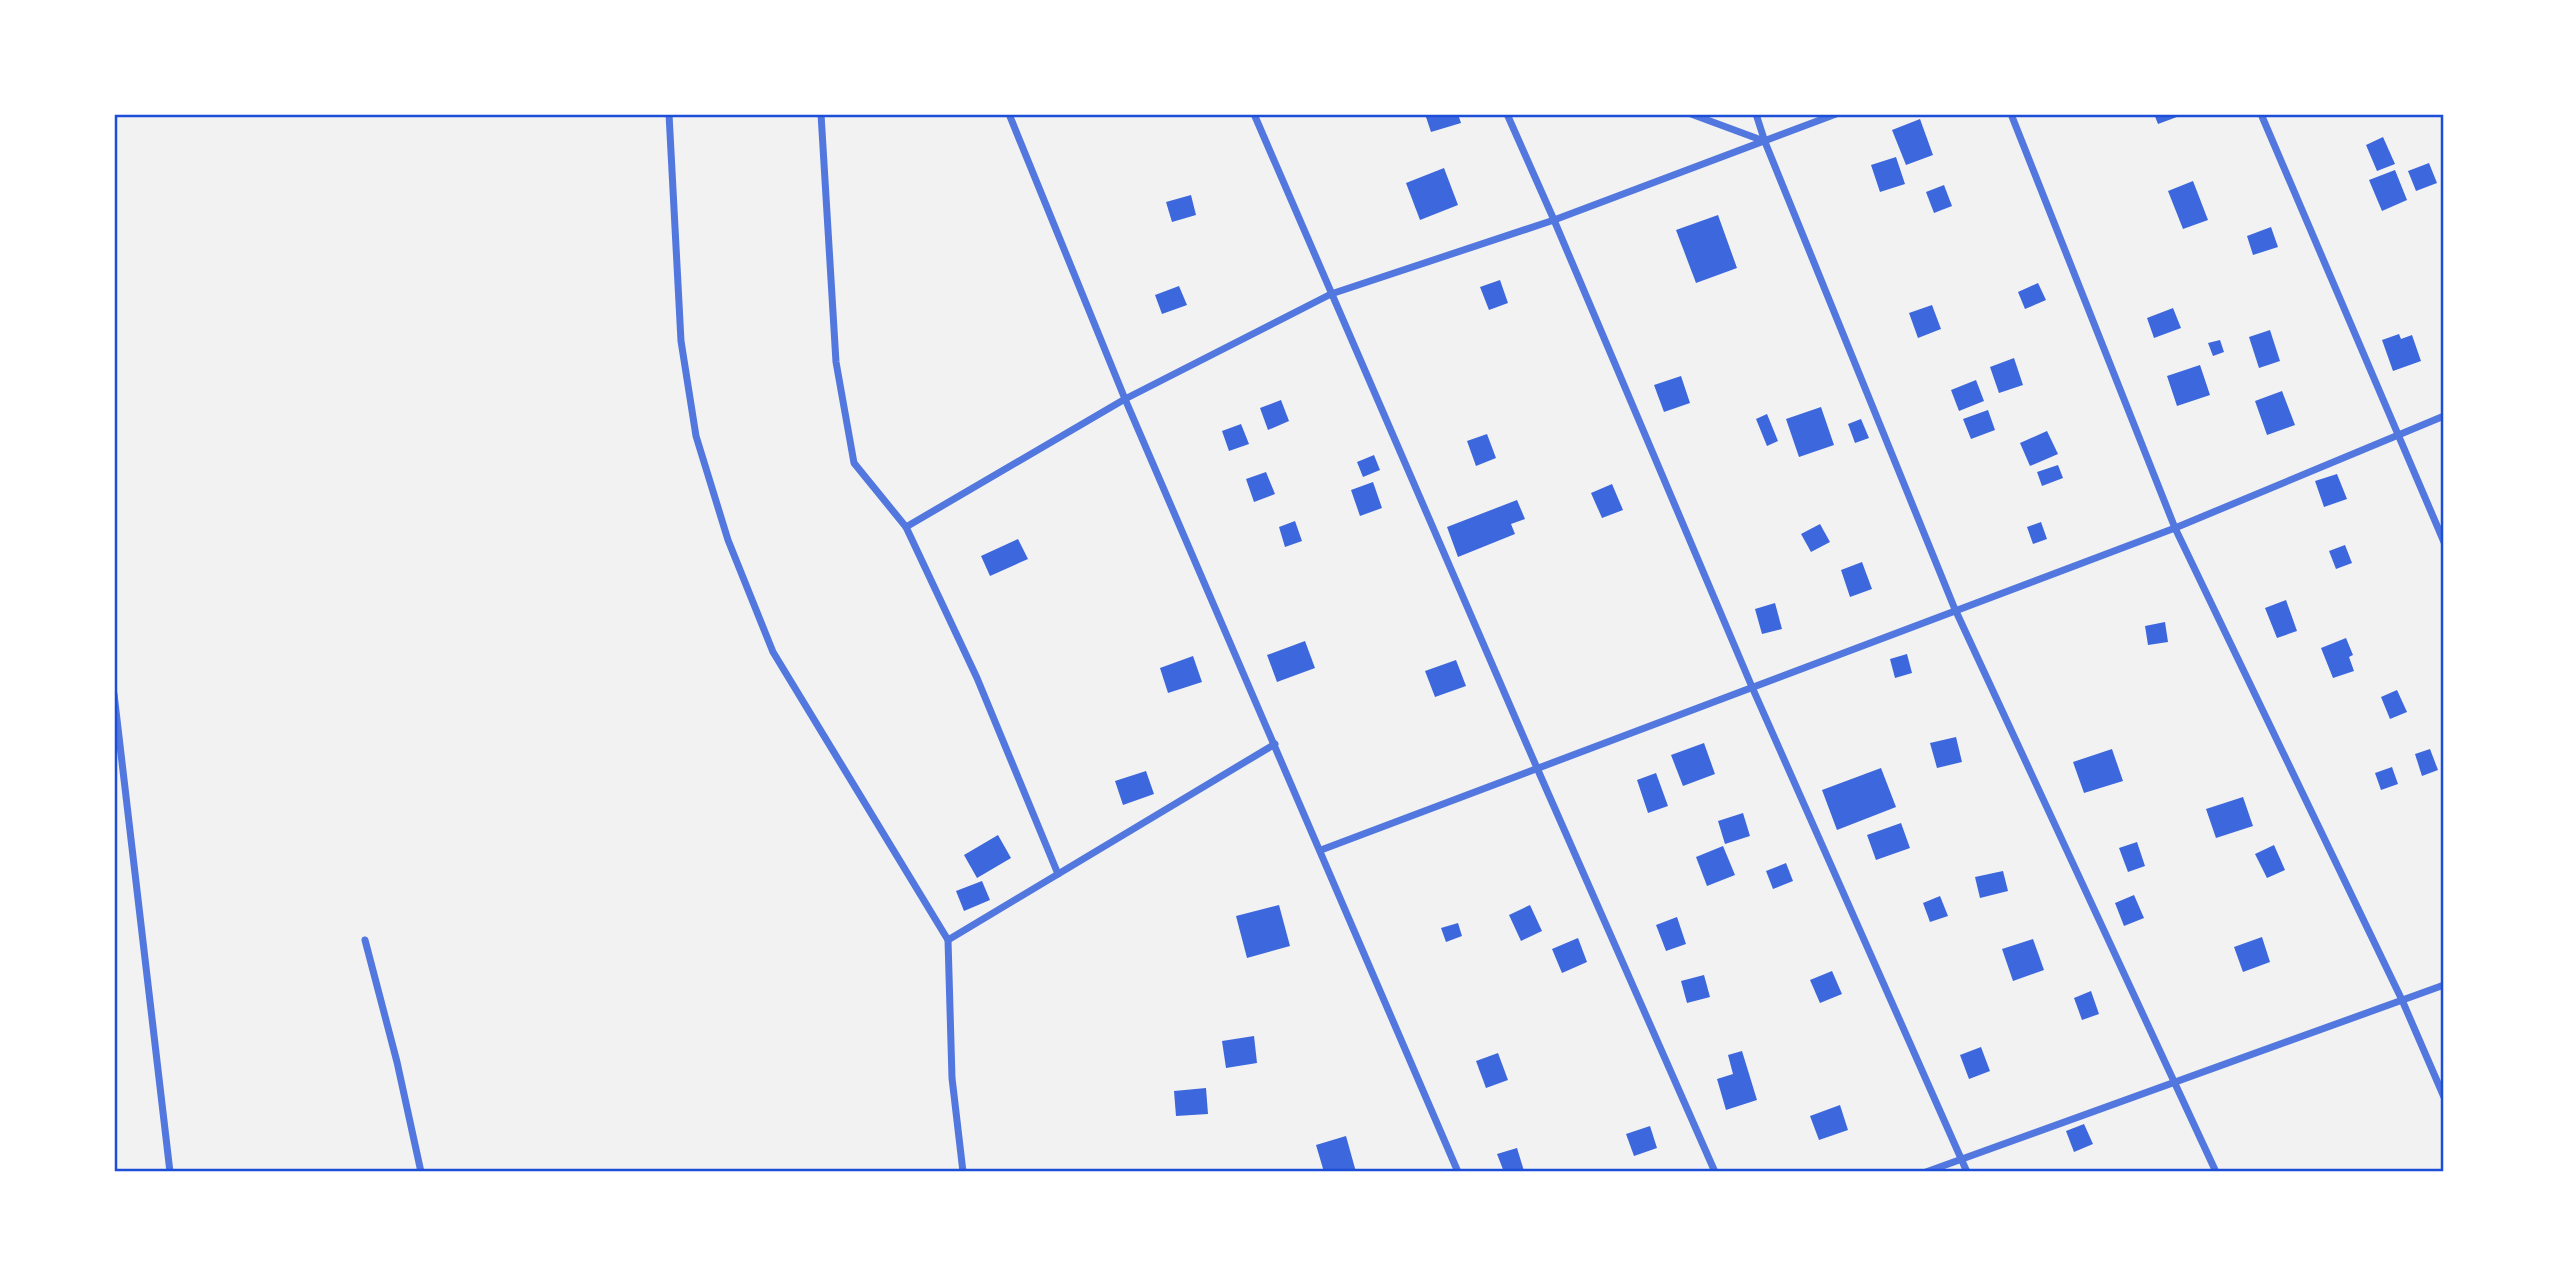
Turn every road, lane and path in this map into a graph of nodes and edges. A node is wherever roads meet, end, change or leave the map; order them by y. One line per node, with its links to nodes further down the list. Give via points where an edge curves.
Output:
1 (669, 114): 28 (street, via 681,341 696,436 728,540 773,652)
2 (821, 114): 17 (street, via 836,362 854,463)
3 (1009, 114): 14 (street)
4 (1254, 114): 13 (street)
5 (1507, 114): 12 (street)
6 (1691, 114): 11 (street)
7 (1756, 114): 11 (street)
8 (1836, 114): 11 (street)
9 (2011, 114): 18 (street)
10 (2260, 114): 16 (street)
11 (1765, 142): 12 (street); 20 (street)
12 (1554, 220): 13 (street); 21 (street)
13 (1331, 294): 14 (street); 24 (street)
14 (1125, 399): 17 (street); 23 (street)
15 (2444, 416): 16 (street)
16 (2398, 435): 18 (street); 19 (street)
17 (906, 527): 26 (street, via 977,678)
18 (2175, 528): 20 (street); 30 (street)
19 (2444, 542)
20 (1956, 611): 21 (street); 31 (street)
21 (1752, 687): 24 (street); 33 (street)
22 (114, 694): 34 (street)
23 (1275, 744): 25 (street); 26 (street)
24 (1537, 768): 25 (street); 38 (street)
25 (1321, 850): 37 (street)
26 (1058, 874): 28 (street)
27 (365, 940): 35 (street)
28 (948, 940): 36 (street, via 952,1078)
29 (2444, 985): 30 (street)
30 (2402, 1000): 31 (street); 32 (street)
31 (2174, 1082): 33 (street); 41 (street)
32 (2444, 1097)
33 (1961, 1160): 39 (street); 40 (street)
34 (170, 1172)
35 (421, 1172)
36 (963, 1172)
37 (1458, 1172)
38 (1715, 1172)
39 (1926, 1172)
40 (1967, 1172)
41 (2216, 1172)

